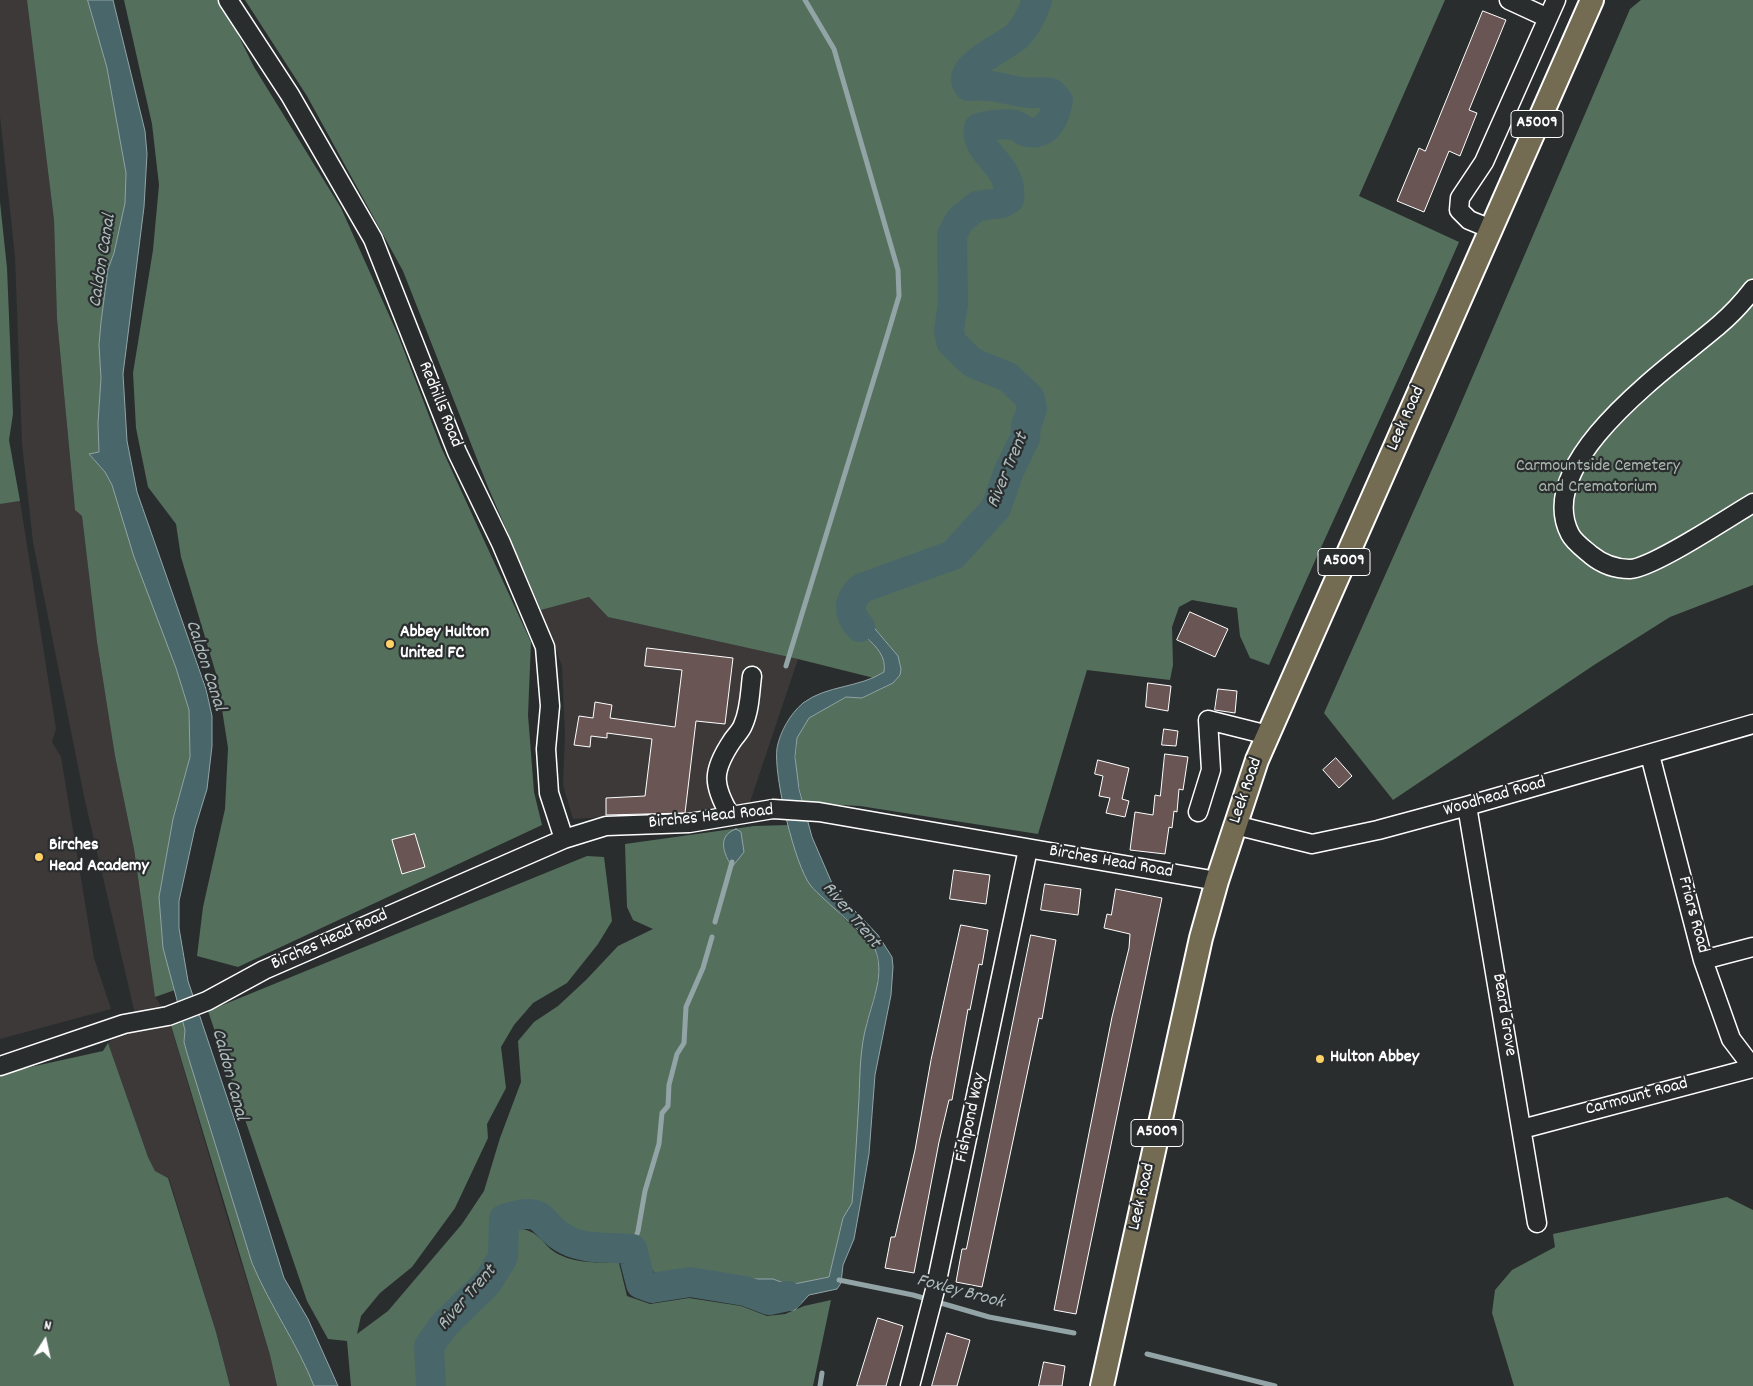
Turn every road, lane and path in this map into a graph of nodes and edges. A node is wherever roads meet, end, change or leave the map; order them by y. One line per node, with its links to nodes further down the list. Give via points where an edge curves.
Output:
1 (228, 0): 17 (street, Redhills Road, via 290,95 373,239 457,452 545,646 550,706 546,749 549,793)
2 (1509, 0): 5 (street)
3 (1556, 0): 5 (street)
4 (1592, 0): 6 (main road, Leek Road / A5009)
5 (1548, 18): 6 (street, via 1484,162 1460,198 1459,210 1469,220)
6 (1491, 229): 11 (main road, Leek Road / A5009)
7 (1753, 289): 8 (street, via 1720,324 1637,393 1601,429 1579,459 1567,485 1566,523 1571,536 1600,562 1631,569 1664,555)
8 (1753, 503)
9 (752, 676): 15 (street, via 743,726 731,741 715,773 719,796)
10 (1753, 724): 12 (street, Woodhead Road)
11 (1268, 735): 14 (street, via 1208,720 1211,770); 16 (main road, Leek Road / A5009)
12 (1650, 755): 13 (street, Woodhead Road); 21 (street, Friars Road)
13 (1468, 806): 16 (street, Woodhead Road, via 1312,844); 24 (street, Beard Grove)
14 (1198, 812)
15 (730, 815): 17 (street, Birches Head Road, via 689,823 606,826); 18 (street, Birches Head Road, via 773,810 819,812)
16 (1235, 826): 19 (main road, Leek Road / A5009)
17 (564, 839): 22 (street, Birches Head Road, via 264,970 206,1001 173,1014 124,1024)
18 (1028, 849): 19 (street, Birches Head Road); 26 (street, Fishpond Way, via 935,1290)
19 (1217, 881): 27 (main road, Leek Road / A5009, via 1201,938)
20 (1753, 947): 21 (street)
21 (1703, 960): 23 (street, Friars Road, via 1731,1039)
22 (0, 1066)
23 (1753, 1068): 24 (street, Carmount Road)
24 (1522, 1129): 25 (street, Beard Grove)
25 (1537, 1224)
26 (910, 1386)
27 (1102, 1386)

